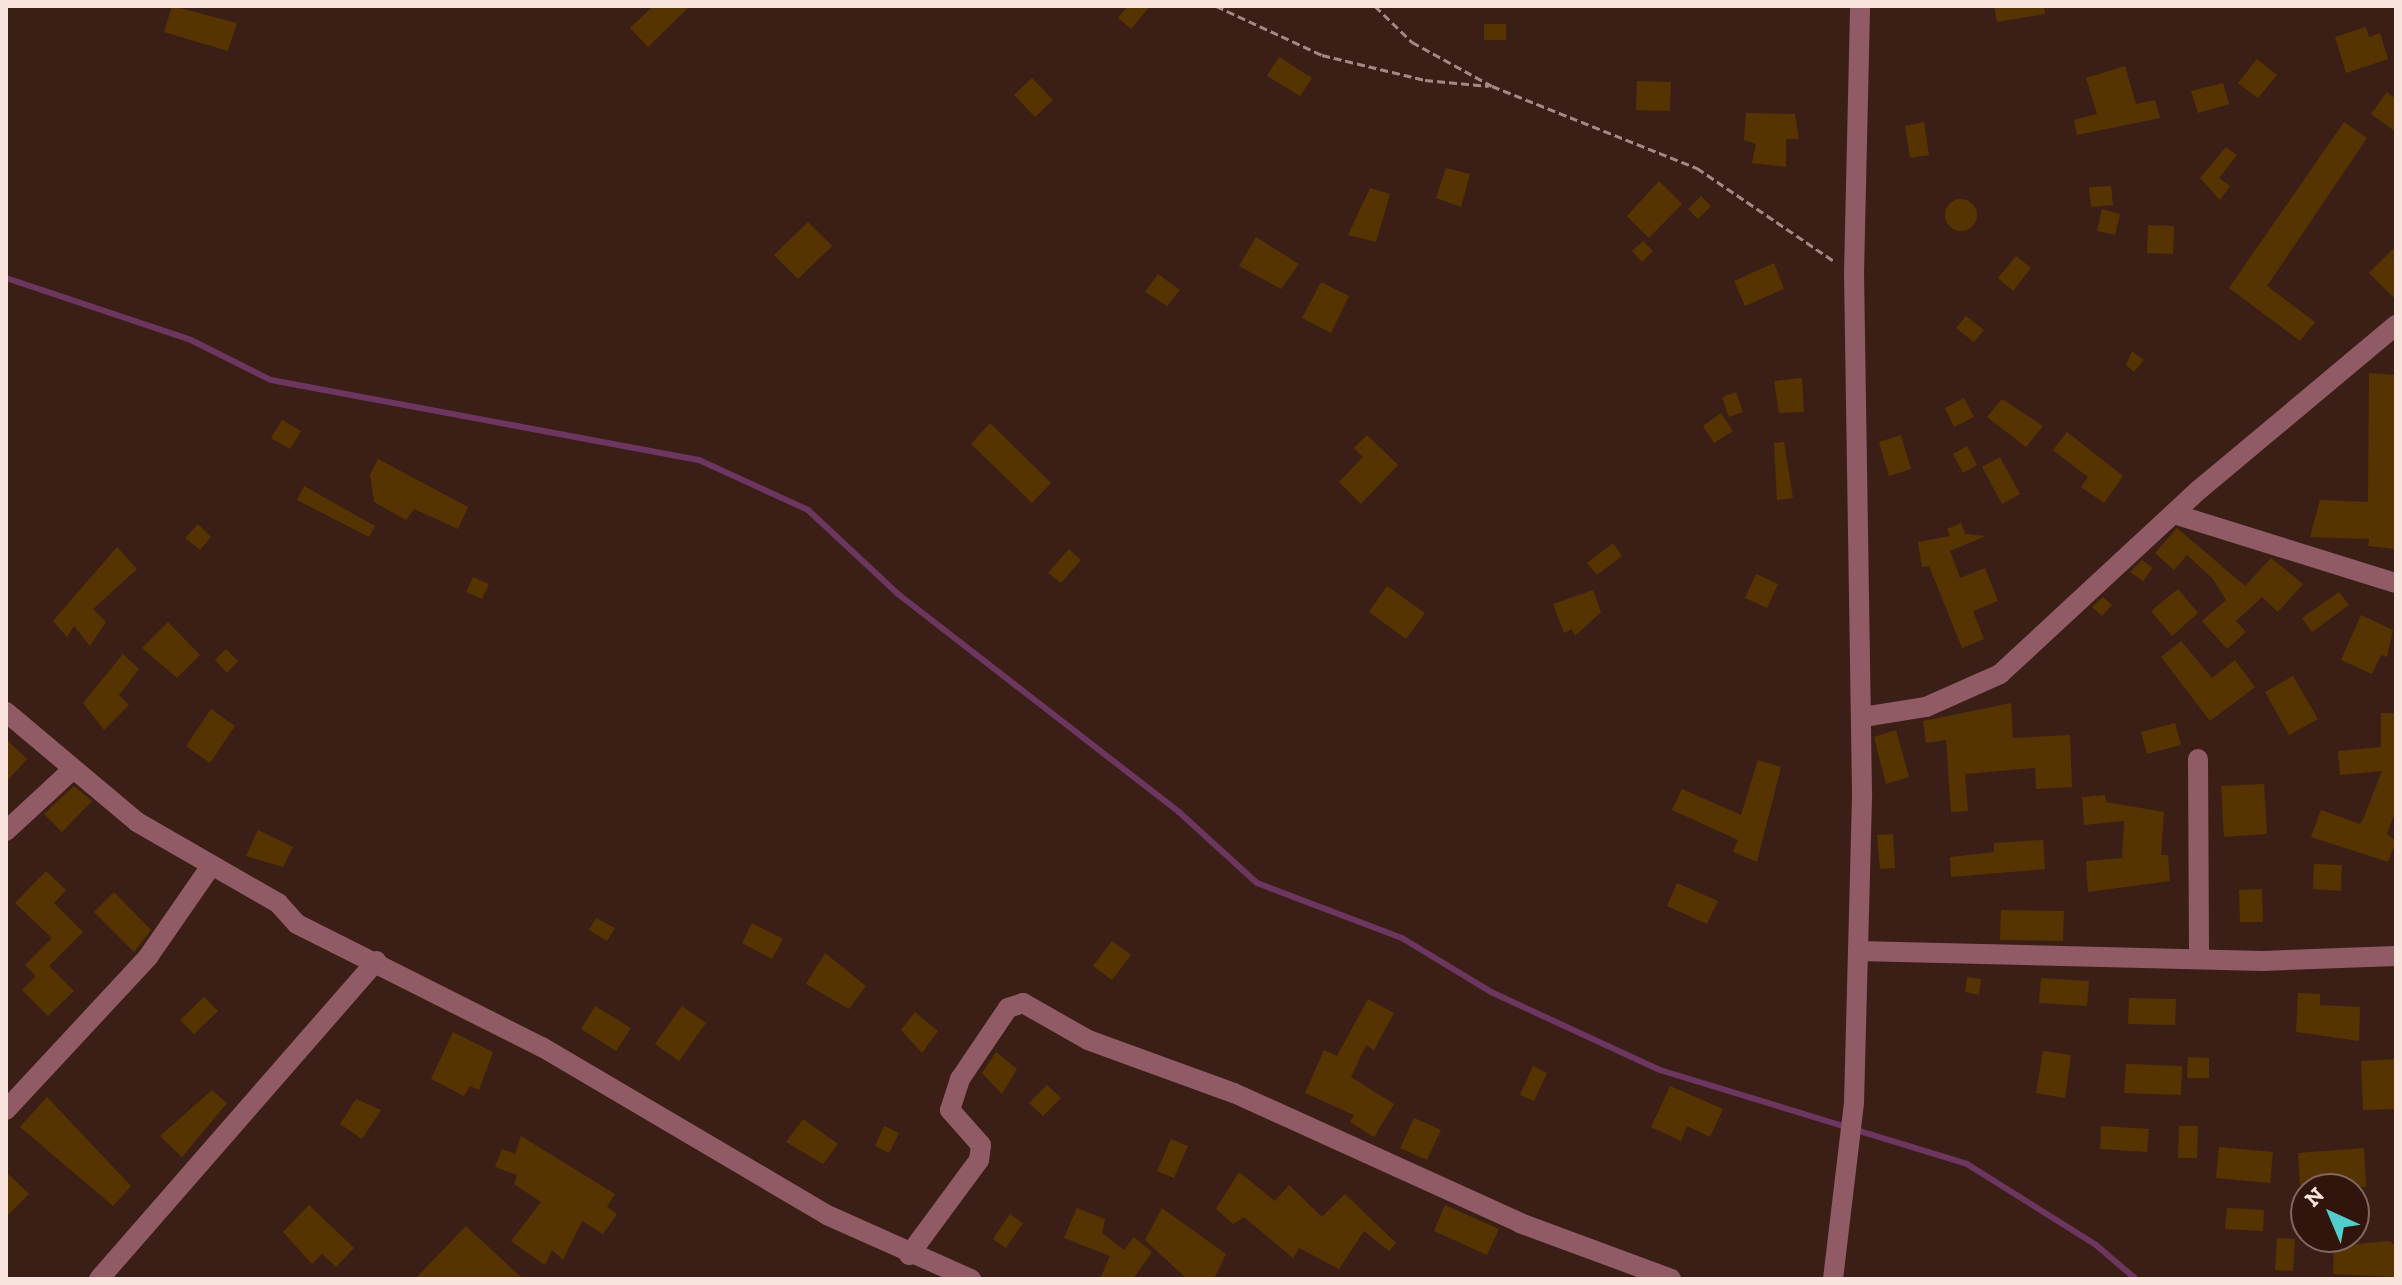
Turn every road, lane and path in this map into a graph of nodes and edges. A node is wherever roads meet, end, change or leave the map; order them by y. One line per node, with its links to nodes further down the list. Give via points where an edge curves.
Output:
1 (1216, 6): 4 (path, via 1322,55 1425,80)
2 (1375, 6): 4 (path, via 1412,42)
3 (1860, 6): 5 (street)
4 (1492, 86): 5 (path, via 1697,168)
5 (1854, 274): 10 (street)
6 (2396, 325): 7 (street)
7 (2174, 514): 8 (street); 10 (street, via 2000,674 1926,707)
8 (2396, 583)
9 (6, 712): 12 (street)
10 (1863, 717): 15 (street)
11 (2198, 759): 17 (street)
12 (72, 770): 13 (street); 14 (street)
13 (6, 831)
14 (209, 869): 18 (street); 19 (street, via 148,957)
15 (1858, 951): 17 (street); 24 (street, via 1854,1103)
16 (2396, 956): 17 (street)
17 (2199, 959)
18 (376, 961): 20 (street); 21 (street)
19 (6, 1110)
20 (909, 1255): 22 (street); 23 (street, via 979,1160 981,1145 951,1101 1015,1003 1520,1223)
21 (99, 1279)
22 (971, 1279)
23 (1671, 1279)
24 (1833, 1279)

